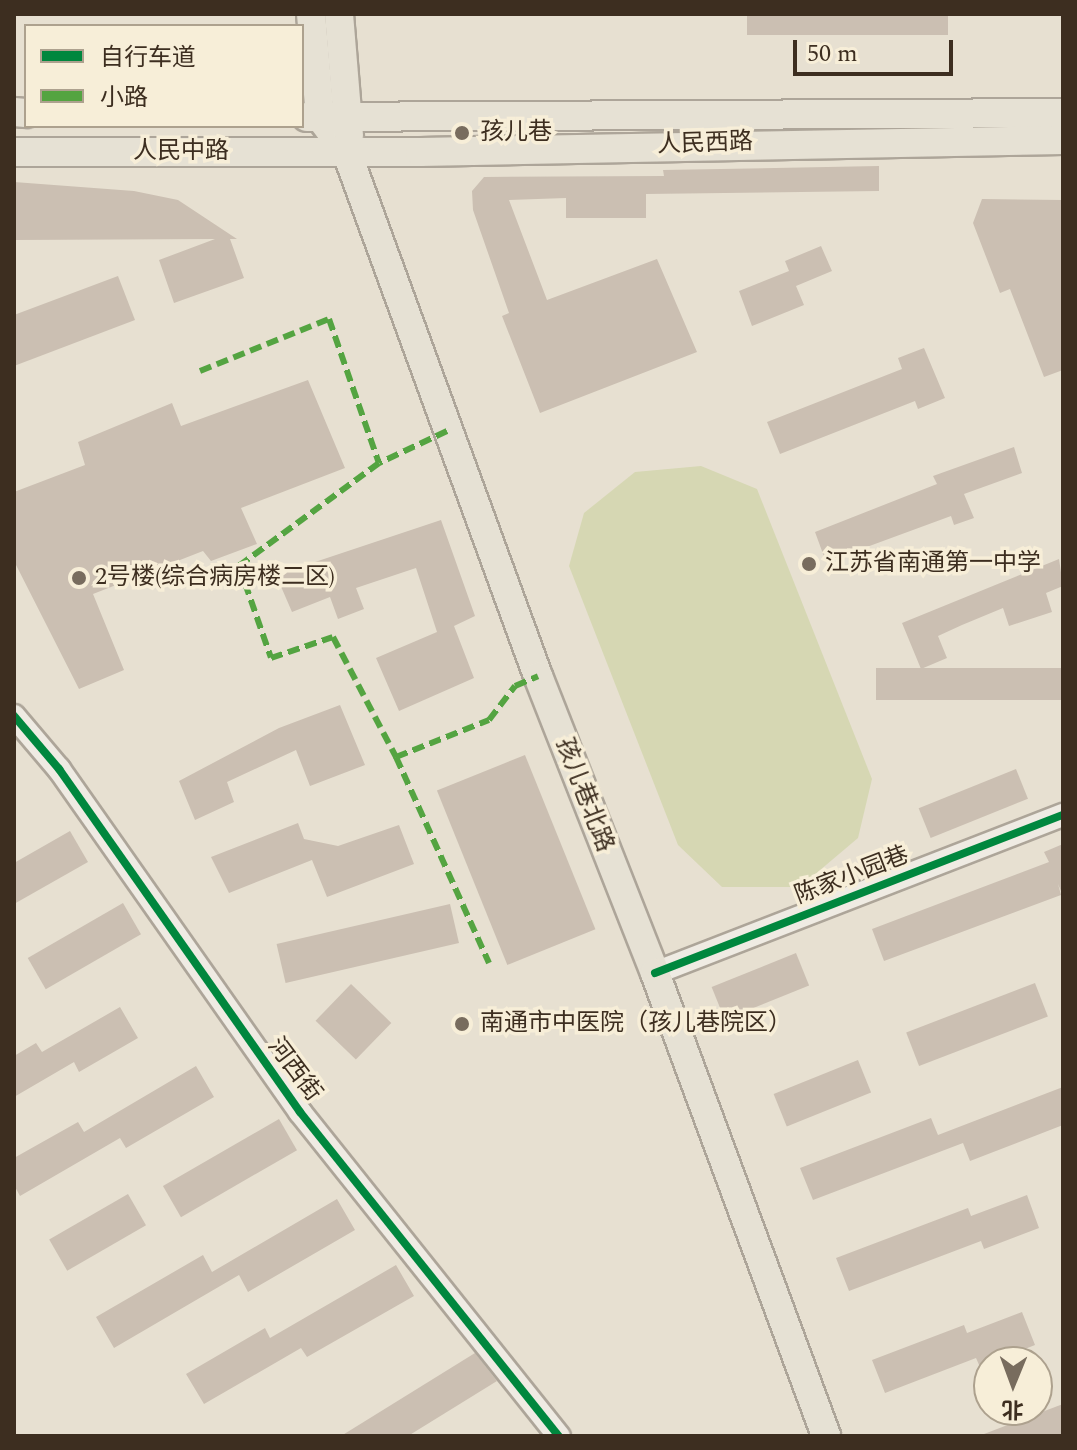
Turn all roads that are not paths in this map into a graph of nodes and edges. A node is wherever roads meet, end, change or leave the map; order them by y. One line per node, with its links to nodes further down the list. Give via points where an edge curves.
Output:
1 (311, 14): 4 (main road)
2 (339, 14): 5 (main road)
3 (1063, 113): 5 (main road, 人民西路)
4 (311, 117): 5 (main road); 8 (main road)
5 (350, 117): 8 (main road)
6 (1063, 140): 8 (main road, 人民西路)
7 (14, 152): 8 (main road, 人民中路)
8 (347, 153): 11 (main road, 孩儿巷北路, via 527,647)
9 (14, 716): 12 (street, 河西街, via 59,769 300,1112)
10 (1063, 815): 11 (street, 陈家小园巷)
11 (655, 973): 13 (main road, 孩儿巷北路)
12 (559, 1436)
13 (826, 1436)

